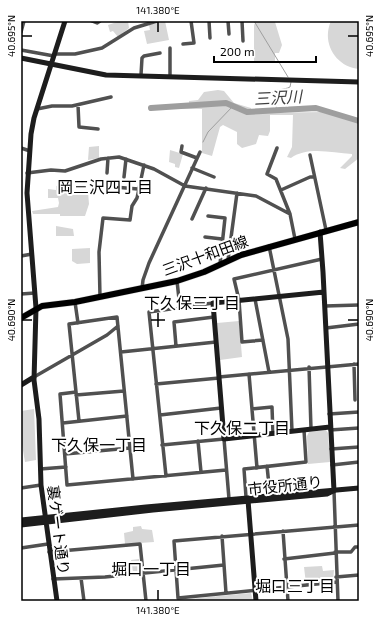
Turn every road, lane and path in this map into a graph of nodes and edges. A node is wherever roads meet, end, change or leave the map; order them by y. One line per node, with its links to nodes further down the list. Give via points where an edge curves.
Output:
1 (24, 21): 10 (street)
2 (65, 21): 18 (street, 裏ゲート通り)
3 (92, 21): 4 (street)
4 (100, 21)
5 (157, 21): 18 (street, via 134,28 102,48 75,54)
6 (192, 21): 14 (street, via 194,43)
7 (209, 21): 12 (street)
8 (228, 21): 11 (street)
9 (242, 21): 13 (street)
10 (21, 32)
11 (229, 34)
12 (210, 38)
13 (243, 41)
14 (183, 44)
15 (170, 48): 22 (street)
16 (21, 50): 18 (street)
17 (160, 53): 21 (street, via 142,58)
18 (54, 55): 20 (street, 裏ゲート通り)
19 (21, 58): 20 (street)
20 (51, 64): 21 (street, via 106,75); 26 (street, 裏ゲート通り)
21 (141, 75): 22 (street)
22 (170, 76): 23 (street)
23 (359, 82)
24 (111, 97): 25 (street)
25 (78, 105): 26 (street); 27 (street, via 79,127)
26 (37, 109): 31 (street, 裏ゲート通り)
27 (98, 129)
28 (182, 146): 36 (street, via 181,152)
29 (21, 148): 31 (street)
30 (277, 148): 48 (street, via 267,174 276,179)
31 (30, 151): 39 (street, 裏ゲート通り)
32 (200, 152): 36 (street)
33 (310, 155): 43 (street)
34 (108, 158): 35 (street); 39 (street, via 65,170); 40 (street)
35 (126, 158): 37 (street); 41 (street)
36 (197, 158): 38 (street)
37 (144, 165): 44 (street); 47 (street)
38 (192, 168): 42 (street); 44 (street)
39 (28, 173): 49 (street, 裏ゲート通り)
40 (107, 173)
41 (124, 177)
42 (214, 177)
43 (314, 177): 48 (street); 55 (street)
44 (184, 186): 46 (street); 68 (street, via 142,280)
45 (114, 187): 47 (street)
46 (206, 188): 50 (street); 53 (street)
47 (138, 189): 73 (street, via 130,220 103,218 99,252)
48 (282, 190): 51 (street)
49 (24, 193): 61 (street, 裏ゲート通り)
50 (237, 193): 51 (street, via 256,196); 64 (street)
51 (290, 214): 59 (street)
52 (208, 216): 58 (street, via 225,218)
53 (192, 219)
54 (359, 222): 55 (main road, 三沢十和田線)
55 (326, 230): 56 (main road, 三沢十和田線)
56 (320, 232): 59 (main road, 三沢十和田線); 63 (street)
57 (204, 237): 58 (street)
58 (222, 239): 65 (street)
59 (296, 239): 60 (main road, 三沢十和田線)
60 (269, 246): 64 (main road, 三沢十和田線); 66 (street)
61 (32, 254): 62 (street); 71 (street, 裏ゲート通り)
62 (21, 256)
63 (322, 259): 66 (street); 69 (street)
64 (228, 260): 65 (main road, 三沢十和田線)
65 (220, 264): 67 (main road, 三沢十和田線)
66 (274, 270): 72 (street); 75 (street, via 234,279)
67 (177, 281): 68 (main road, 三沢十和田線); 81 (street)
68 (142, 289): 73 (main road, 三沢十和田線)
69 (324, 292): 72 (street); 79 (street)
70 (21, 294): 71 (street)
71 (35, 294): 80 (street, 裏ゲート通り)
72 (280, 296): 74 (street); 98 (street, via 288,339)
73 (100, 297): 76 (main road, 三沢十和田線)
74 (255, 299): 75 (street); 88 (street)
75 (239, 300): 77 (street); 88 (street, via 242,342)
76 (76, 302): 80 (main road, 三沢十和田線); 84 (street)
77 (213, 303): 81 (street); 82 (street)
78 (359, 305): 79 (street)
79 (325, 306): 87 (street)
80 (36, 308): 83 (main road); 102 (street, 裏ゲート通り)
81 (180, 308): 91 (street, via 149,312)
82 (214, 317): 89 (street); 90 (street, via 174,322)
83 (21, 318)
84 (78, 323): 86 (street, via 117,317); 93 (street, via 69,324)
85 (359, 324): 87 (street)
86 (118, 326): 92 (street); 93 (street)
87 (326, 328): 96 (street)
88 (263, 340): 99 (street)
89 (216, 342): 90 (street); 101 (street)
90 (176, 346): 91 (street)
91 (153, 348): 92 (street); 106 (street)
92 (121, 352): 108 (street)
93 (72, 356): 102 (street); 110 (street)
94 (354, 364): 95 (street); 96 (street); 103 (street)
95 (359, 364)
96 (327, 366): 97 (street); 115 (street)
97 (309, 367): 98 (street); 121 (street)
98 (290, 369): 99 (street); 124 (street)
99 (269, 372): 100 (street)
100 (249, 374): 101 (street); 113 (street)
101 (219, 377): 106 (street); 112 (street)
102 (34, 378): 107 (street); 139 (street, 裏ゲート通り, via 39,419)
103 (354, 378): 104 (street); 109 (street)
104 (359, 378)
105 (21, 382): 107 (street)
106 (156, 384): 116 (street)
107 (21, 385)
108 (124, 391): 110 (street); 117 (street)
109 (357, 391): 111 (street)
110 (76, 394): 118 (street); 119 (street, via 60,394)
111 (355, 400)
112 (221, 408): 116 (street); 127 (street)
113 (252, 409): 125 (street, via 272,407); 126 (street)
114 (359, 412): 115 (street)
115 (329, 414): 122 (street)
116 (160, 415): 129 (street)
117 (127, 416): 118 (street); 131 (street)
118 (79, 421): 119 (street)
119 (62, 423): 133 (street)
120 (359, 428): 122 (street)
121 (311, 429): 122 (street); 123 (street)
122 (330, 429): 132 (street)
123 (304, 430): 124 (street); 136 (street, via 306,462)
124 (292, 431): 125 (street)
125 (273, 434): 126 (street)
126 (254, 436): 127 (street); 138 (street)
127 (224, 439): 128 (street); 140 (street)
128 (198, 441): 129 (street); 141 (street)
129 (162, 445): 142 (street)
130 (359, 446): 132 (street)
131 (130, 448): 133 (street); 143 (street)
132 (331, 449): 135 (street)
133 (65, 454): 137 (street)
134 (359, 462): 135 (street)
135 (332, 465): 147 (street)
136 (268, 466): 138 (street); 148 (street)
137 (66, 467): 139 (street); 143 (street, via 67,485)
138 (257, 468): 150 (street, via 244,469)
139 (40, 469): 144 (street, 裏ゲート通り)
140 (226, 470): 141 (street); 149 (street)
141 (201, 472): 142 (street)
142 (166, 476): 143 (street)
143 (133, 479)
144 (41, 485): 145 (street); 151 (street, 裏ゲート通り)
145 (21, 488)
146 (359, 488): 147 (street)
147 (334, 491): 148 (street, 市役所通り); 150 (street, 市役所通り, via 327,494); 155 (street)
148 (270, 495): 150 (street, 市役所通り)
149 (229, 499): 150 (street, 市役所通り); 151 (street, 市役所通り)
150 (247, 499): 151 (street, 市役所通り); 157 (street)
151 (45, 519): 152 (street, 市役所通り); 153 (street, 市役所通り); 159 (street, 裏ゲート通り)
152 (21, 520)
153 (21, 525)
154 (359, 525): 155 (street)
155 (334, 527): 156 (street); 163 (street)
156 (283, 531): 157 (street); 164 (street)
157 (252, 533): 158 (street); 174 (street)
158 (222, 536): 165 (street); 166 (street, via 174,541)
159 (48, 544): 161 (street); 162 (street, 裏ゲート通り)
160 (359, 547): 163 (street, via 355,547 351,552)
161 (21, 548)
162 (49, 552): 167 (street, via 140,544); 171 (street, 裏ゲート通り)
163 (335, 553): 164 (street); 169 (street)
164 (284, 559): 173 (street)
165 (224, 565): 166 (street); 175 (street)
166 (176, 570): 167 (street); 175 (street, via 178,598)
167 (143, 573): 170 (street); 178 (street)
168 (359, 575): 169 (street)
169 (336, 577): 172 (street)
170 (81, 578): 171 (street); 177 (street)
171 (53, 580): 176 (street, 裏ゲート通り)
172 (337, 582): 173 (street); 181 (street)
173 (287, 587): 174 (street); 180 (street)
174 (255, 590): 175 (street); 179 (street)
175 (226, 593)
176 (57, 601)
177 (84, 601)
178 (146, 601)
179 (256, 601)
180 (288, 601)
181 (338, 601)

